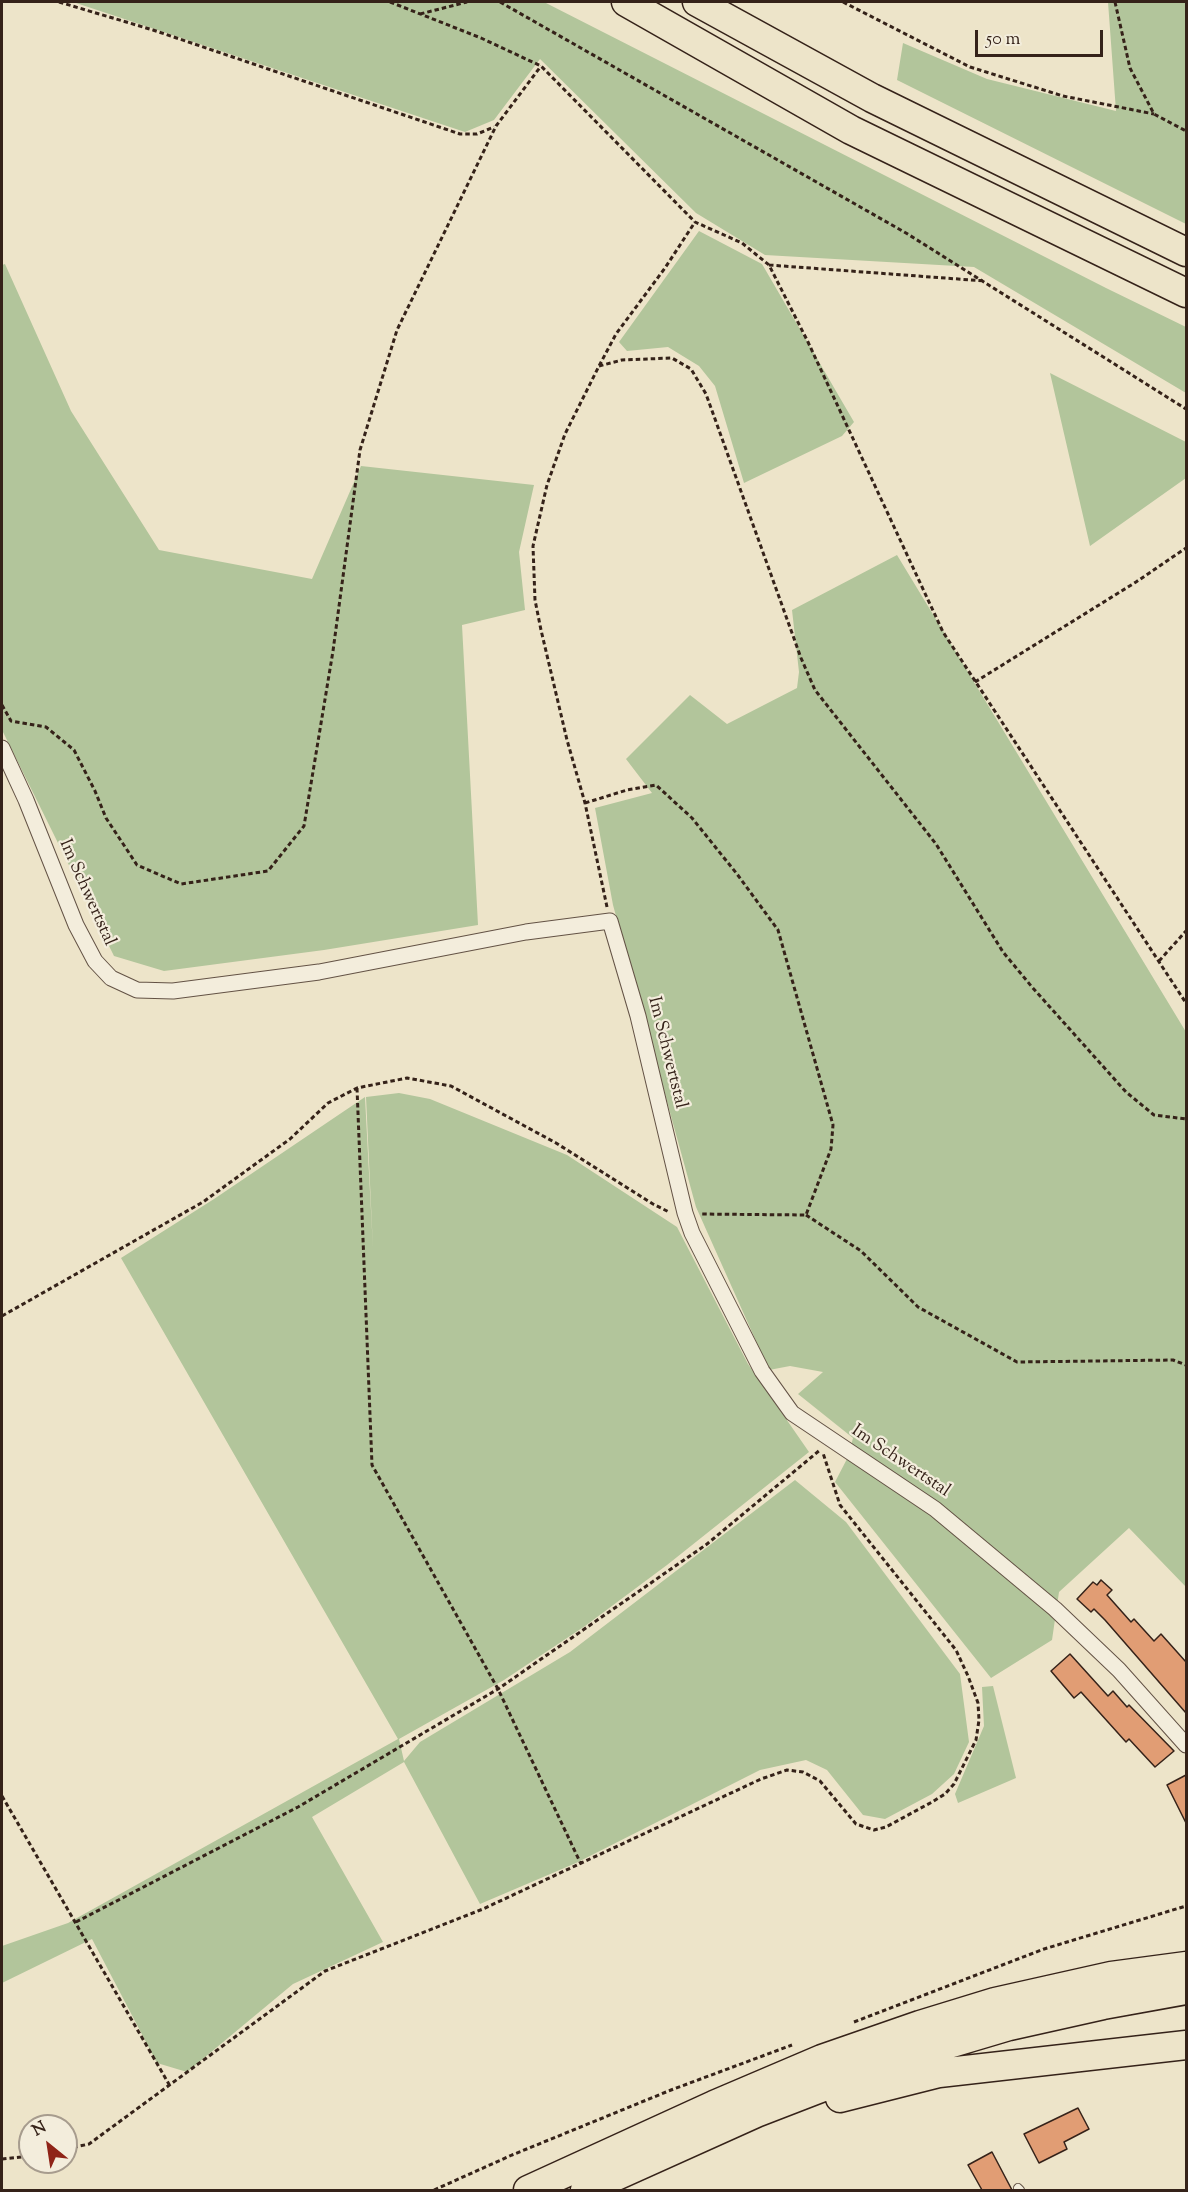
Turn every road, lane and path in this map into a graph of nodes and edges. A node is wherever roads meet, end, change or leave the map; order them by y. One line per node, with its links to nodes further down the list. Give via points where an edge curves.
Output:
1 (59, 2): 12 (path, via 460,134 477,134)
2 (390, 2): 9 (path)
3 (467, 2): 9 (path)
4 (500, 2): 17 (path)
5 (626, 2): 18 (highway, via 851,130)
6 (697, 2): 15 (highway, via 872,98)
7 (843, 2): 11 (path, via 970,67 1063,96)
8 (1115, 2): 11 (path, via 1130,68)
9 (419, 14): 10 (path)
10 (541, 66): 12 (path); 14 (path)
11 (1154, 114): 13 (path)
12 (496, 126): 23 (path, via 397,330 360,450 304,826 268,870 181,884 136,865 105,818 74,750 46,727 11,721)
13 (1186, 131)
14 (695, 222): 16 (path, via 742,243); 19 (path, via 616,334)
15 (1186, 252)
16 (769, 265): 17 (path); 22 (path, via 943,632)
17 (986, 281): 20 (path)
18 (1186, 292)
19 (599, 366): 25 (path, via 565,434 533,546 534,590 541,630); 31 (path, via 622,360 672,358 691,369 706,394 815,690 936,844 1003,952 1032,987 1126,1092 1154,1115)
20 (1186, 409)
21 (1186, 548): 22 (path)
22 (975, 682): 28 (path)
23 (2, 705)
24 (2, 748): 26 (street, Im Schwertstal, via 95,962 111,978 137,990 172,991 319,972 526,932)
25 (585, 803): 26 (path); 33 (path, via 656,785 692,818 778,930 833,1125 831,1149)
26 (610, 921): 32 (street, Im Schwertstal, via 638,1016)
27 (1186, 931): 28 (path)
28 (1159, 961): 29 (path)
29 (1186, 1003)
30 (357, 1088): 32 (path, via 407,1078 451,1086 556,1143 667,1212); 34 (path, via 327,1103 290,1139 203,1202); 36 (path, via 372,1465)
31 (1186, 1119)
32 (685, 1214): 33 (path); 37 (street, Im Schwertstal, via 762,1371 792,1413 936,1509 1055,1609 1119,1670)
33 (806, 1215): 35 (path, via 861,1251 918,1307 1017,1362 1173,1360)
34 (2, 1316)
35 (1186, 1365)
36 (498, 1689): 39 (path); 39 (path, via 707,1544 822,1449 840,1505 956,1650 978,1703 979,1720 976,1740 945,1794 874,1830 856,1824 820,1781 803,1772 787,1770); 40 (path, via 298,1807)
37 (1186, 1745)
38 (2, 1796): 40 (path)
39 (581, 1864): 44 (path, via 483,1910 326,1971)
40 (76, 1922): 44 (path)
41 (1186, 1966): 49 (highway, via 1111,1976 995,2002 920,2025 800,2068)
42 (1186, 1990): 45 (highway, via 1009,2026 888,2062)
43 (1186, 2045): 45 (highway, via 939,2073 810,2106)
44 (170, 2086): 46 (path, via 89,2144)
45 (756, 2114): 50 (highway)
46 (78, 2146)
47 (18, 2157): 48 (path)
48 (2, 2159)
49 (528, 2190)
50 (585, 2190)

